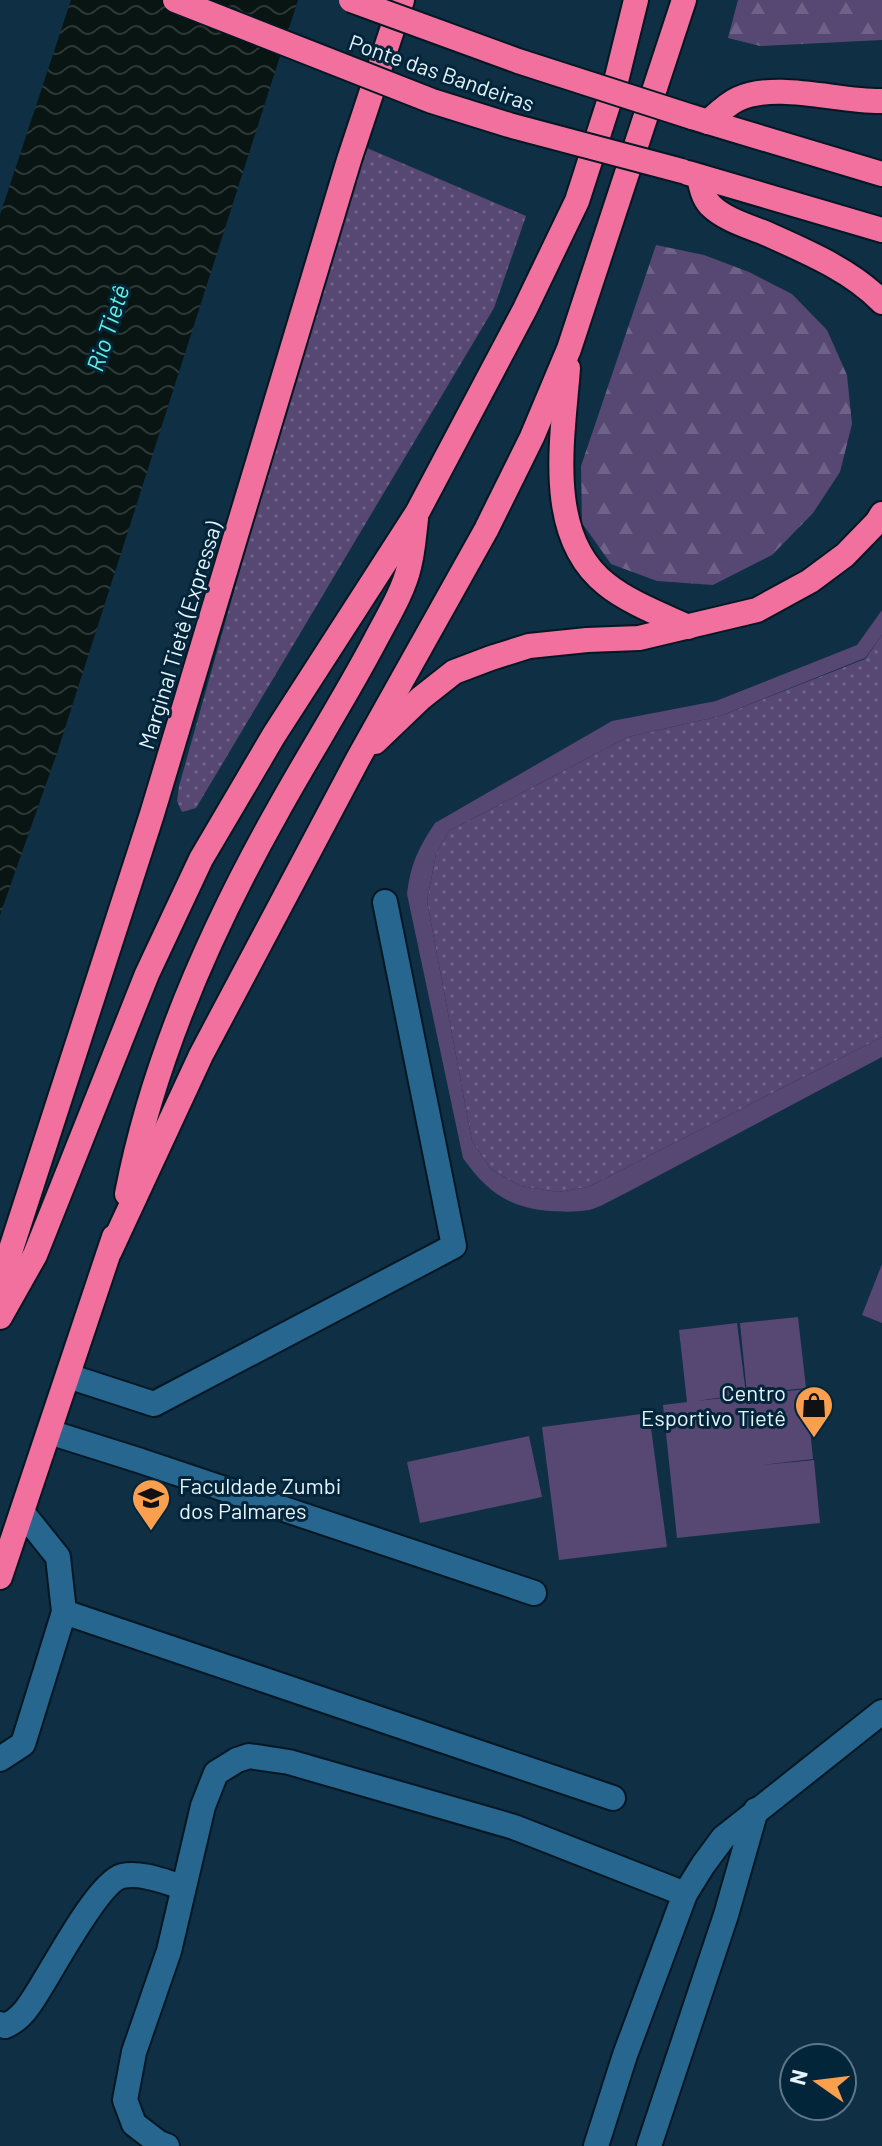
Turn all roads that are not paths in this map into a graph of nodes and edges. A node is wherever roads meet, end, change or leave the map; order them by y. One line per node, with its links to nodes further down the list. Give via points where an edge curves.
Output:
1 (175, 0): 8 (highway, Ponte das Bandeiras, bridge, via 432,101)
2 (351, 0): 7 (highway, Ponte das Bandeiras, bridge)
3 (402, 0): 19 (highway, Marginal Tietê (Expressa), via 152,814)
4 (636, 0): 13 (highway, via 577,201)
5 (684, 0): 12 (highway)
6 (882, 101): 7 (highway, via 752,93)
7 (700, 120): 9 (highway, Ponte das Bandeiras)
8 (691, 174): 10 (highway, Ponte das Bandeiras); 11 (highway, via 709,204 723,214 858,281)
9 (882, 174)
10 (882, 230)
11 (882, 302)
12 (569, 349): 15 (highway, via 562,487 577,548 607,585); 16 (highway, via 486,530)
13 (417, 513): 18 (highway, via 409,570 389,615 242,876 189,989 135,1152); 20 (highway, via 201,859 147,974 35,1255)
14 (882, 514): 15 (highway, via 845,555 810,581 757,610)
15 (688, 627): 16 (highway, via 639,638 529,646 454,672)
16 (359, 757): 18 (highway, via 201,1055)
17 (385, 902): 21 (lane, via 454,1246 154,1404)
18 (110, 1251): 21 (highway)
19 (0, 1283)
20 (0, 1317)
21 (68, 1376): 22 (highway)
22 (49, 1432): 23 (highway); 25 (lane)
23 (22, 1512): 24 (highway); 26 (lane, via 58,1557)
24 (0, 1577)
25 (534, 1593)
26 (64, 1612): 28 (lane, via 23,1744); 29 (lane)
27 (877, 1722): 30 (lane)
28 (0, 1759)
29 (613, 1798)
30 (756, 1810): 32 (lane, via 723,1838); 36 (lane)
31 (183, 1887): 32 (lane, via 216,1773 249,1756 334,1774 514,1827); 33 (lane, via 155,1878 119,1877 94,1901 29,2005 15,2022); 34 (lane, via 125,2100 134,2124)
32 (685, 1894): 35 (lane)
33 (0, 2024)
34 (167, 2146)
35 (596, 2146)
36 (649, 2146)

